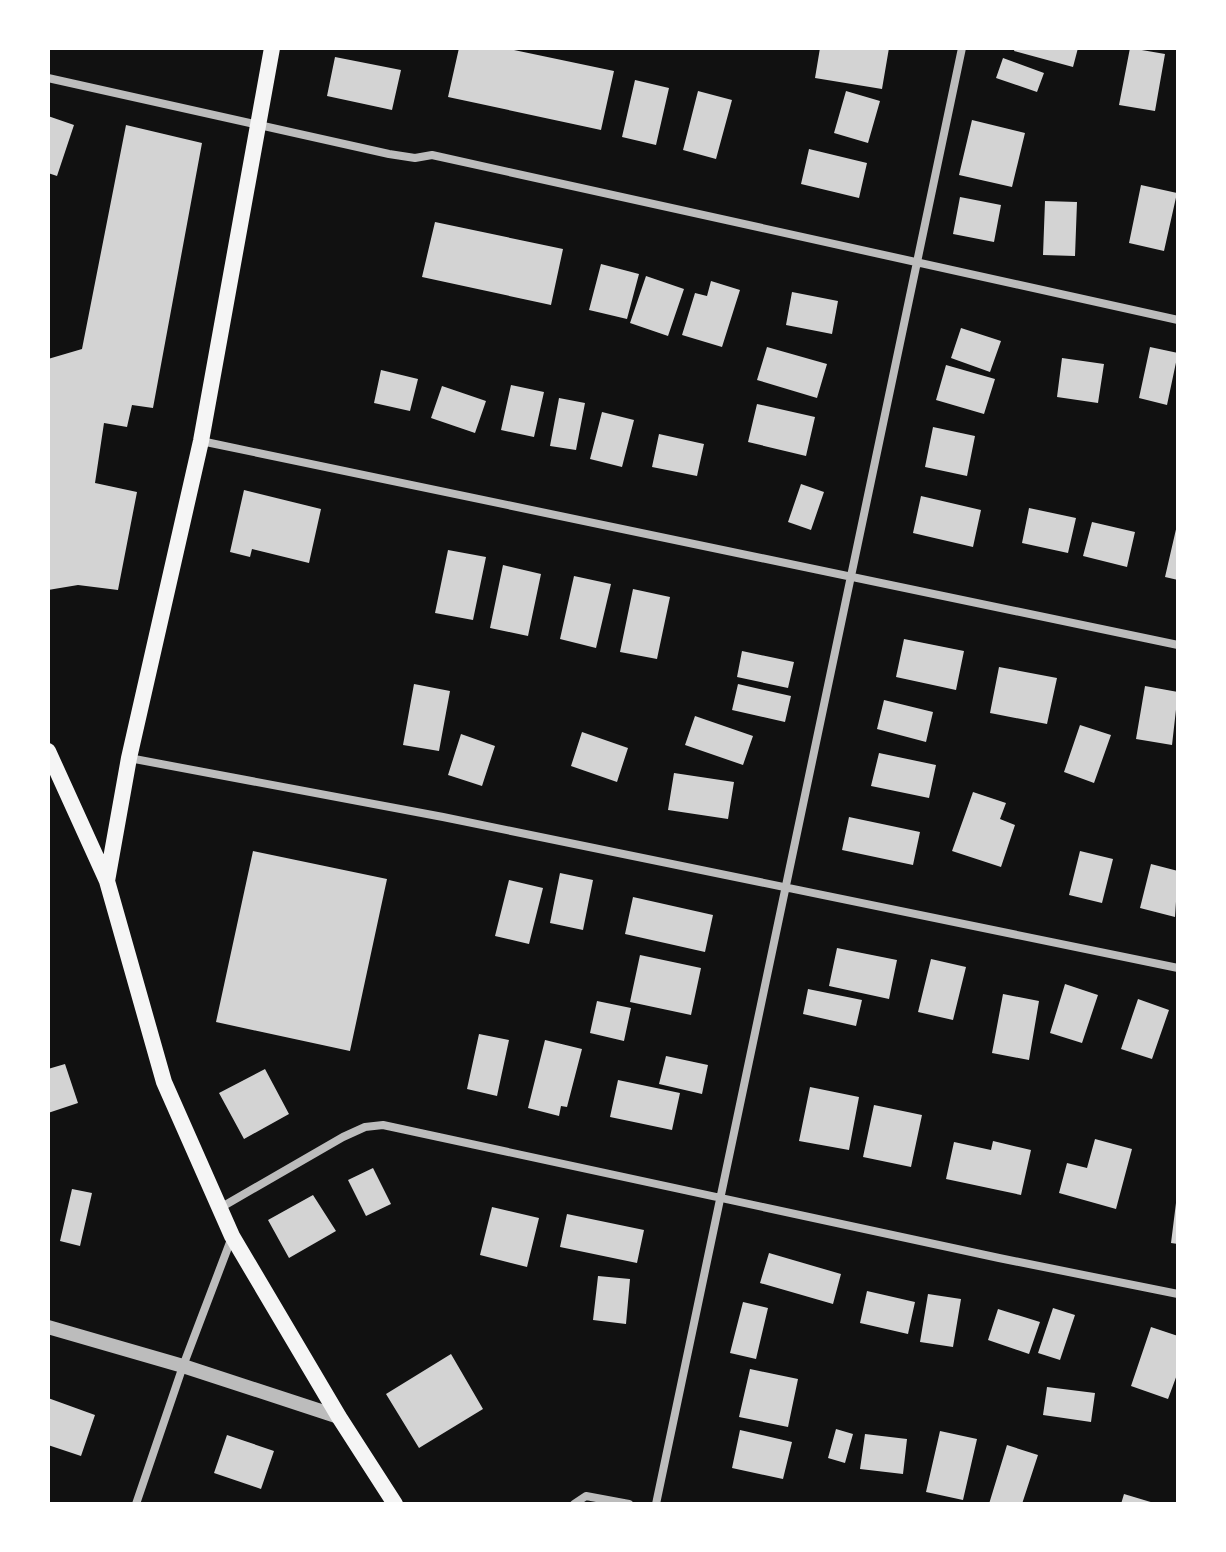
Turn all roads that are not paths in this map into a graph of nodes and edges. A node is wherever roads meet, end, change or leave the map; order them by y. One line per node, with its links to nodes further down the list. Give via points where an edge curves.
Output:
1 (272, 48): 4 (main road)
2 (962, 48): 5 (street)
3 (48, 78): 4 (street)
4 (259, 125): 5 (street, via 389,154 432,155); 7 (main road)
5 (916, 263): 6 (street); 8 (street)
6 (1178, 320)
7 (201, 441): 8 (street); 11 (main road)
8 (851, 576): 9 (street); 13 (street)
9 (1178, 645)
10 (48, 751): 12 (main road)
11 (129, 758): 12 (main road); 13 (street)
12 (107, 881): 16 (main road, via 164,1082)
13 (786, 886): 14 (street); 15 (street)
14 (1178, 968)
15 (721, 1198): 16 (street, via 383,1125 343,1137); 18 (street); 26 (street)
16 (220, 1209): 17 (main road)
17 (232, 1236): 20 (street); 21 (main road)
18 (1178, 1294)
19 (48, 1327): 20 (street)
20 (183, 1366): 21 (street); 22 (street)
21 (339, 1417): 23 (main road)
22 (136, 1504)
23 (395, 1504)
24 (574, 1504): 25 (street, via 586,1496)
25 (629, 1504)
26 (656, 1504)

